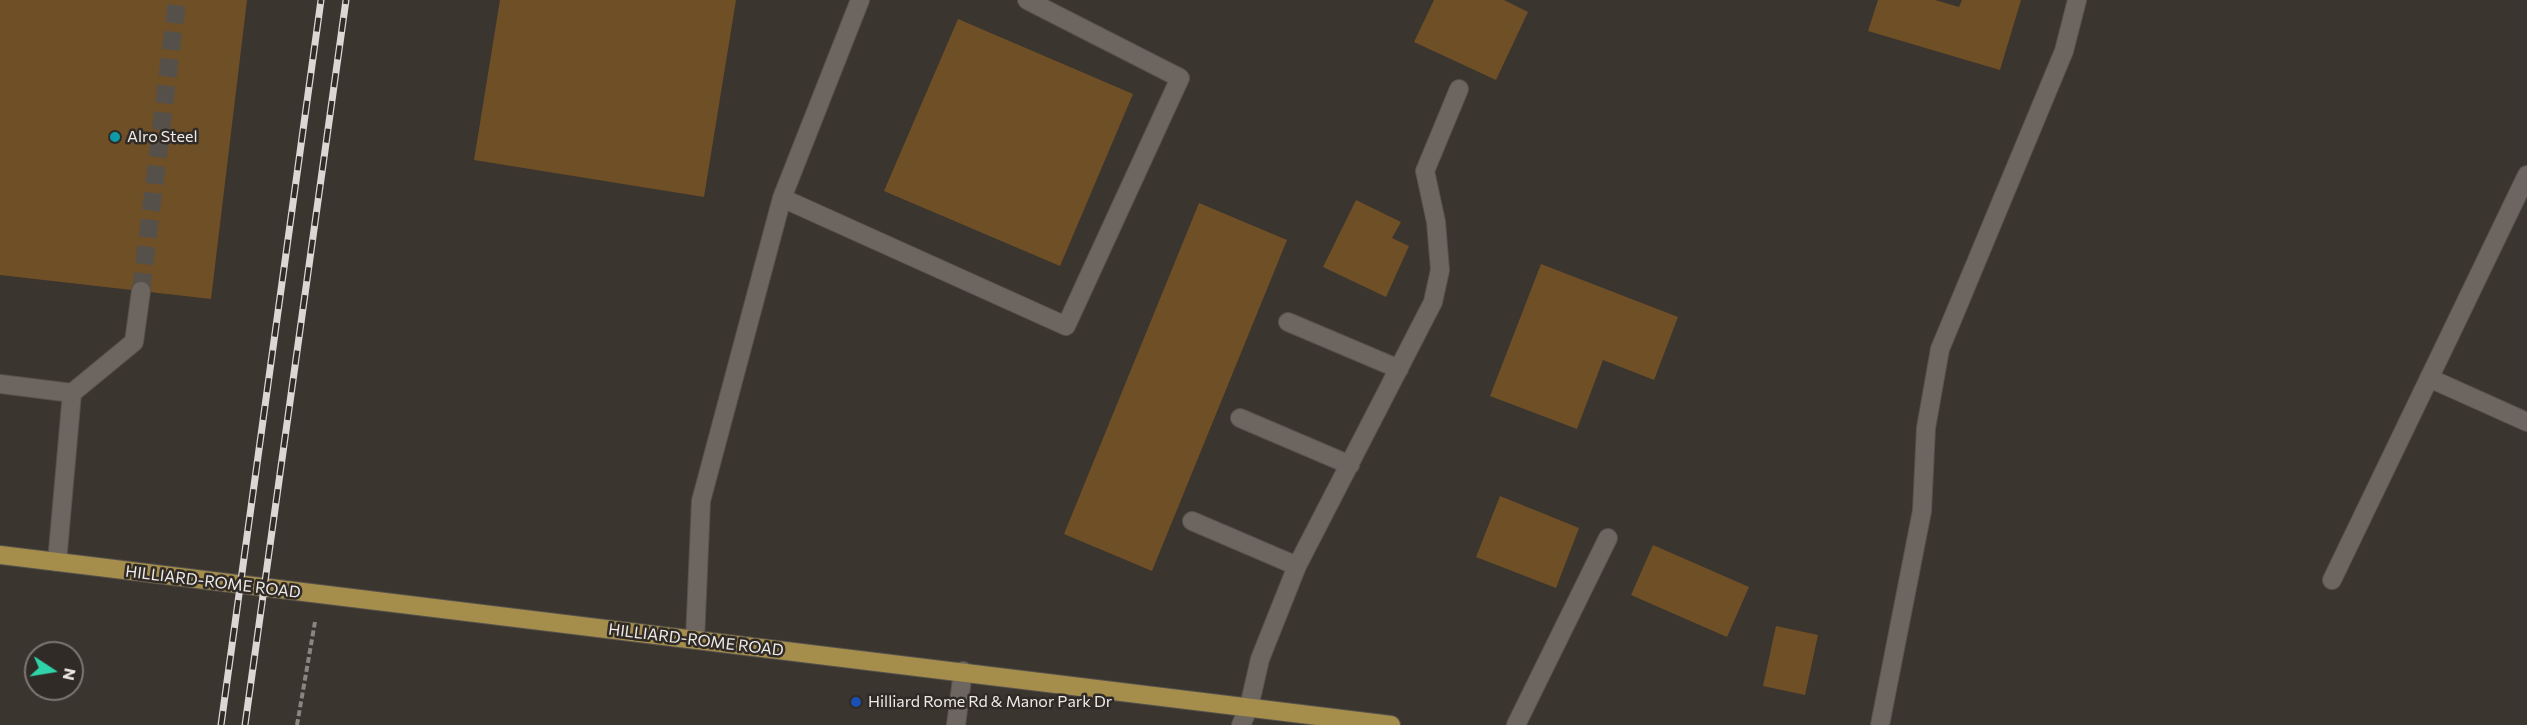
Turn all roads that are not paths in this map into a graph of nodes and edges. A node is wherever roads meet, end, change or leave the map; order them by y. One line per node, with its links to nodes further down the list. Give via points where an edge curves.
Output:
1 (860, 0): 6 (street)
2 (1027, 0): 6 (street, via 1180,78 1066,326)
3 (2077, 0): 29 (street, via 2064,51 1940,349 1926,429 1922,511)
4 (1459, 89): 9 (street, via 1425,171 1436,222 1440,270 1433,302)
5 (2527, 175): 10 (street)
6 (782, 198): 22 (street, via 701,501)
7 (141, 291): 12 (street, via 134,342)
8 (1288, 322): 9 (street)
9 (1399, 369): 15 (street)
10 (2429, 378): 14 (street); 21 (street)
11 (0, 384): 12 (street)
12 (72, 393): 19 (street)
13 (1240, 418): 15 (street)
14 (2527, 422)
15 (1350, 465): 20 (street)
16 (1192, 521): 20 (street)
17 (1608, 538): 28 (street)
18 (0, 555): 19 (main road, HILLIARD-ROME ROAD)
19 (57, 562): 22 (main road, HILLIARD-ROME ROAD)
20 (1297, 566): 24 (street, via 1260,659)
21 (2332, 580)
22 (695, 640): 23 (main road, HILLIARD-ROME ROAD)
23 (963, 671): 24 (main road, HILLIARD-ROME ROAD); 25 (street)
24 (1249, 707): 26 (street); 27 (main road, HILLIARD-ROME ROAD)
25 (956, 725)
26 (1241, 725)
27 (1391, 725)
28 (1516, 725)
29 (1880, 725)

